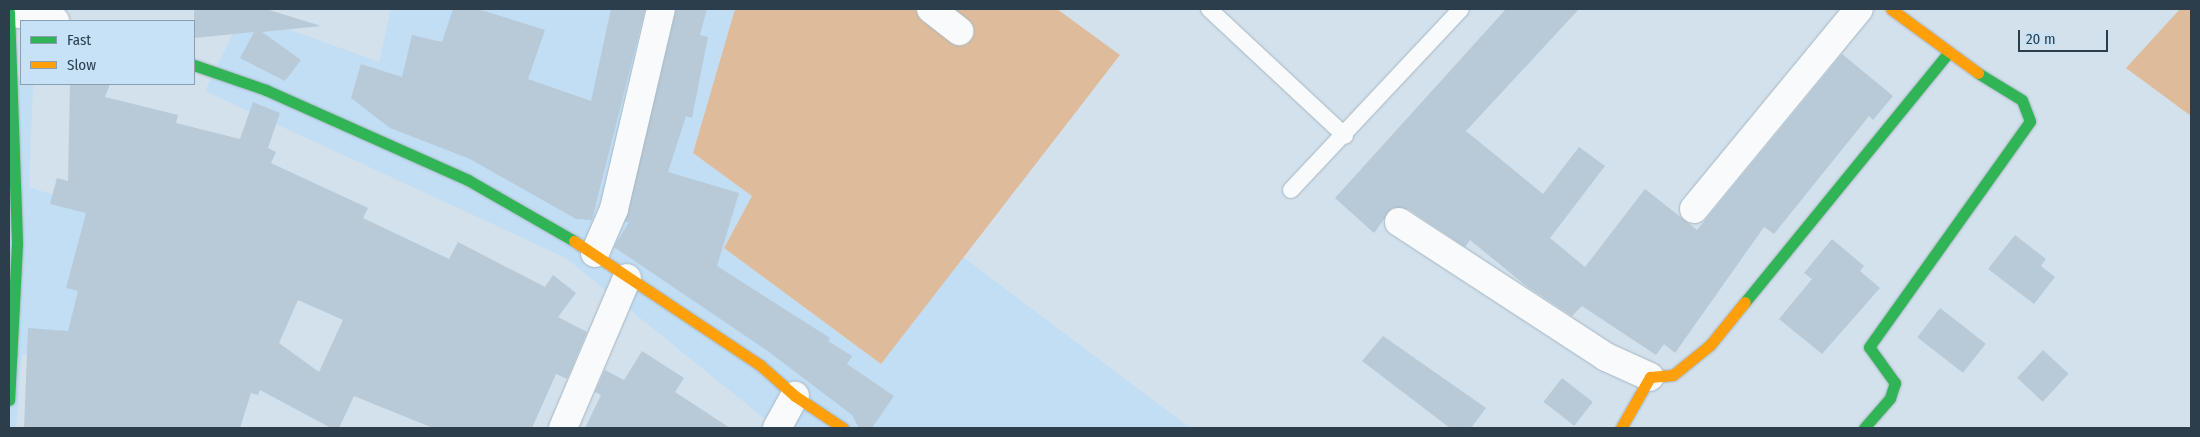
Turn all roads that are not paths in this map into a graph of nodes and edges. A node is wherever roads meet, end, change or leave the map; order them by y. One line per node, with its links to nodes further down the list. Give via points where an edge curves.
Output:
1 (661, 9): 16 (street, via 614,209)
2 (931, 9): 9 (street)
3 (1209, 9): 12 (lane)
4 (1461, 9): 12 (lane)
5 (1859, 9): 14 (street)
6 (1891, 9): 10 (street)
7 (9, 12): 8 (street); 20 (street, via 17,244)
8 (50, 20)
9 (959, 31)
10 (1946, 54): 18 (street, via 1710,345 1673,375); 25 (street, via 2022,100 2030,121 1869,347 1872,358 1895,383 1890,398)
11 (195, 65): 16 (street, via 266,90 460,176)
12 (1345, 136): 13 (lane)
13 (1291, 190)
14 (1694, 209)
15 (1400, 222): 18 (street, via 1606,357)
16 (595, 253): 17 (street)
17 (627, 278): 19 (street, via 760,365); 21 (street)
18 (1650, 377): 24 (street)
19 (794, 396): 22 (street); 23 (street)
20 (9, 400)
21 (563, 428)
22 (777, 428)
23 (843, 428)
24 (1621, 428)
25 (1864, 428)

